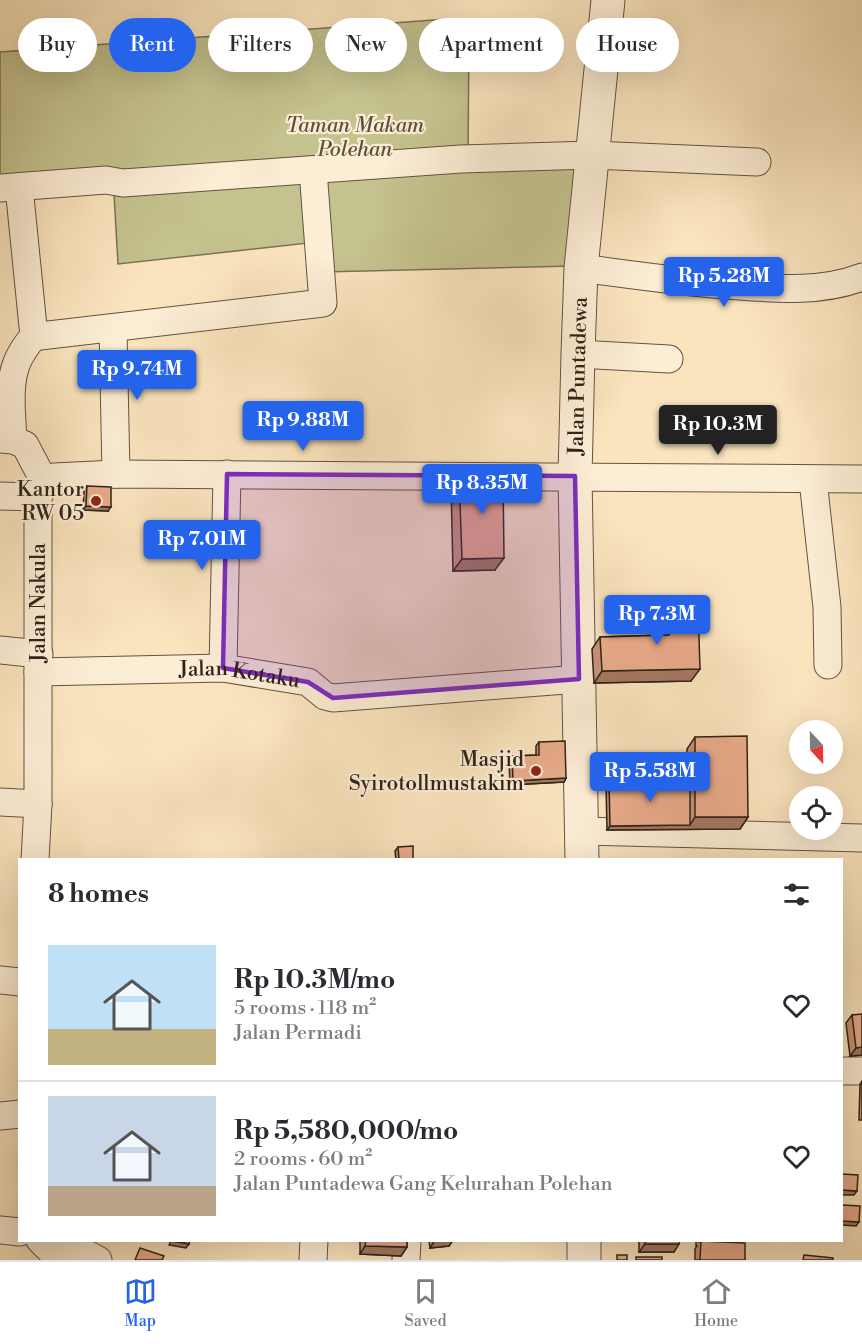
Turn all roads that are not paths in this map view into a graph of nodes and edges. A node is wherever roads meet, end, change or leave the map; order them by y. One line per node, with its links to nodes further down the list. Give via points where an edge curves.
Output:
1 (608, 0): 2 (street, Jalan Puntadewa)
2 (592, 155): 3 (street); 4 (street, via 461,159); 6 (street, Jalan Puntadewa)
3 (757, 162)
4 (313, 170): 5 (street); 8 (street, via 323,303)
5 (10, 188): 9 (street)
6 (581, 268): 7 (street, via 694,283 773,288 828,286); 10 (street, Jalan Puntadewa)
7 (862, 277)
8 (113, 328): 9 (street, via 40,336); 13 (street)
9 (36, 333): 12 (street, via 15,365)
10 (578, 354): 11 (street); 15 (street, Jalan Puntadewa)
11 (669, 360)
12 (6, 439): 18 (street, via 25,445)
13 (116, 474): 14 (street); 18 (street, via 54,477)
14 (227, 474): 15 (street); 23 (street)
15 (575, 476): 17 (street); 24 (street, Jalan Puntadewa)
16 (862, 479): 17 (street)
17 (813, 480): 22 (street, via 827,607)
18 (42, 490): 19 (street); 21 (street, Jalan Nakula)
19 (0, 496)
20 (0, 650): 21 (street, Jalan Kotaku)
21 (38, 663): 23 (street, Jalan Kotaku); 26 (street, Jalan Nakula)
22 (828, 665)
23 (223, 668): 24 (street, Jalan Kotaku, via 308,682 333,698)
24 (579, 679): 28 (street, Jalan Puntadewa)
25 (0, 802): 26 (street)
26 (38, 804): 29 (street, Jalan Nakula)
27 (862, 838): 28 (street)
28 (582, 845)
29 (35, 858)
30 (0, 980): 31 (street)
31 (18, 982)
32 (843, 1071): 33 (street)
33 (862, 1071)
34 (18, 1114): 35 (street)
35 (0, 1116)
36 (0, 1230): 37 (street)
37 (18, 1232)
38 (42, 1242): 42 (street, via 52,1252 81,1251)
39 (314, 1242): 43 (street)
40 (407, 1242): 44 (street)
41 (584, 1242): 45 (street)
42 (98, 1260)
43 (313, 1260)
44 (406, 1260)
45 (584, 1260)

